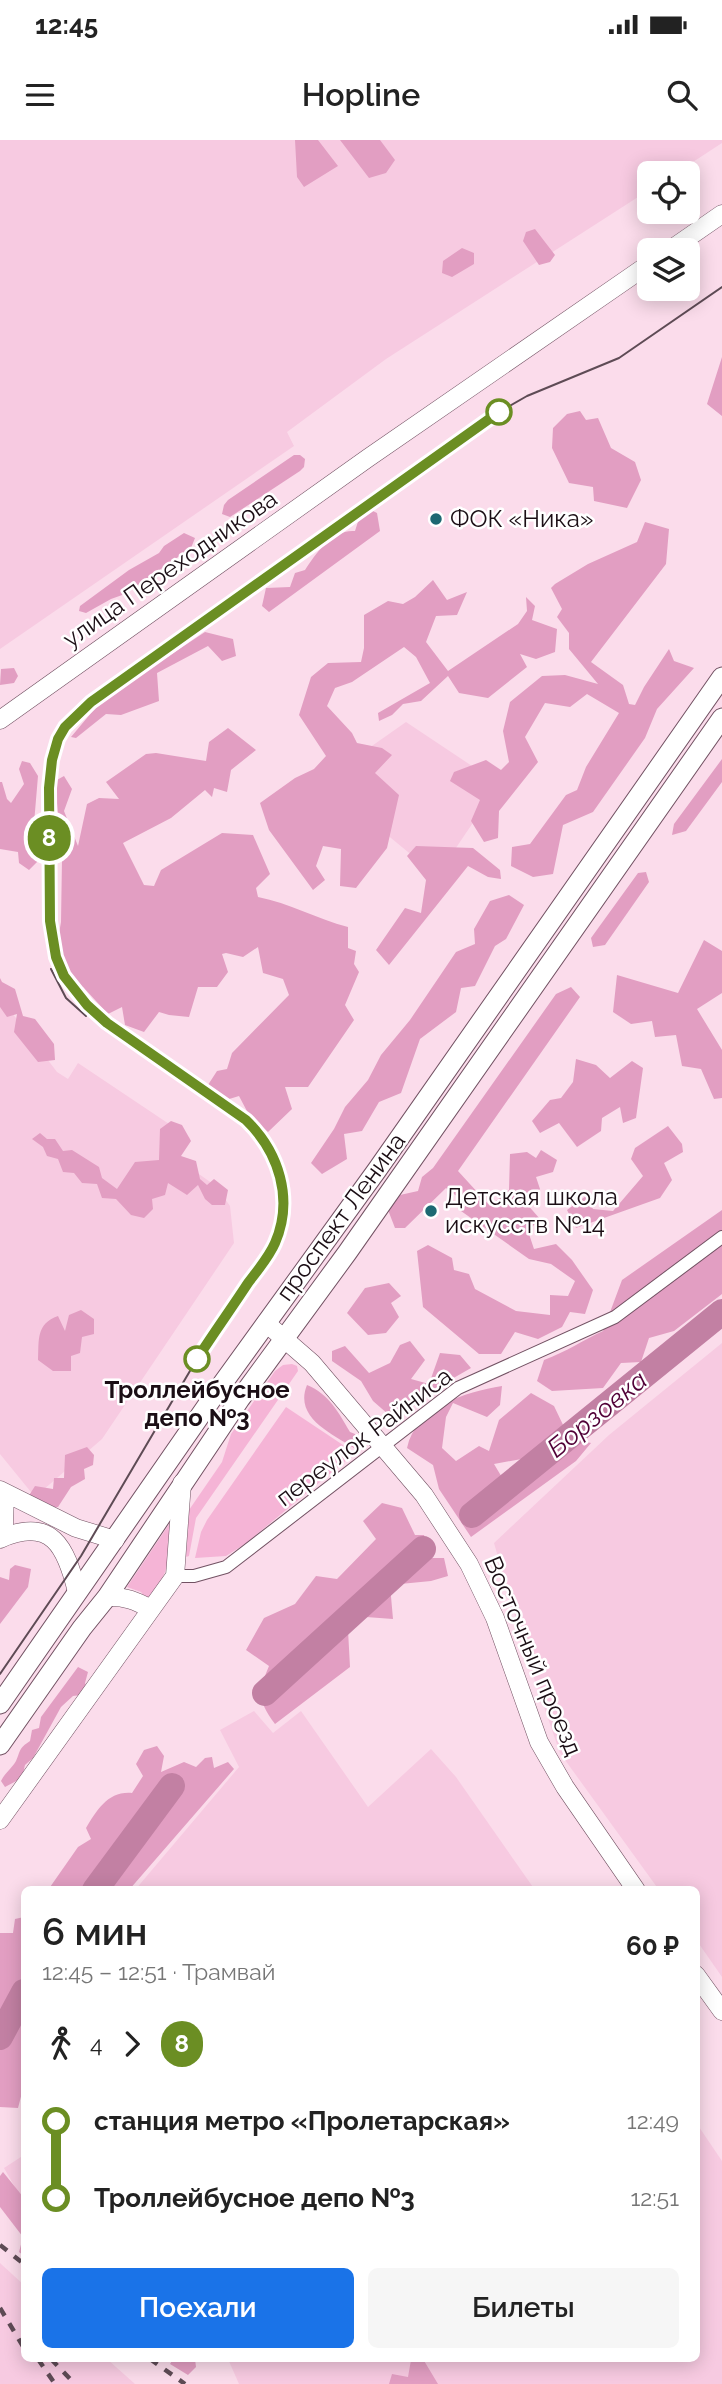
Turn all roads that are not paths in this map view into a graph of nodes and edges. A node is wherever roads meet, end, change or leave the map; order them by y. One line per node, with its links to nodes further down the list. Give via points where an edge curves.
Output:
1 (722, 214): 2 (main road)
2 (687, 238)
3 (637, 272): 6 (main road, улица Переходникова)
4 (722, 677): 8 (main road, проспект Ленина)
5 (722, 718): 9 (main road, проспект Ленина)
6 (0, 720)
7 (722, 1237): 10 (street, переулок Райниса, via 615,1317 458,1388)
8 (266, 1323): 9 (main road, Восточный проезд); 15 (main road, проспект Ленина)
9 (284, 1338): 10 (main road, Восточный проезд); 11 (main road, проспект Ленина)
10 (383, 1444): 16 (street, переулок Райниса, via 226,1567); 23 (main road, Восточный проезд, via 424,1495 469,1564 495,1618 539,1742)
11 (182, 1483): 16 (main road); 18 (main road, проспект Ленина)
12 (2, 1492): 13 (main road, via 4,1524); 15 (main road, via 76,1528)
13 (0, 1534)
14 (0, 1539): 17 (main road, via 33,1530 57,1541)
15 (115, 1540): 17 (main road, проспект Ленина)
16 (175, 1576): 19 (main road)
17 (77, 1592): 20 (main road, проспект Ленина)
18 (107, 1597): 19 (main road, via 134,1599); 21 (main road, проспект Ленина)
19 (151, 1609): 22 (main road)
20 (0, 1704)
21 (0, 1745)
22 (0, 1820)
23 (633, 1886)
24 (700, 1981): 25 (main road)
25 (722, 2011)

